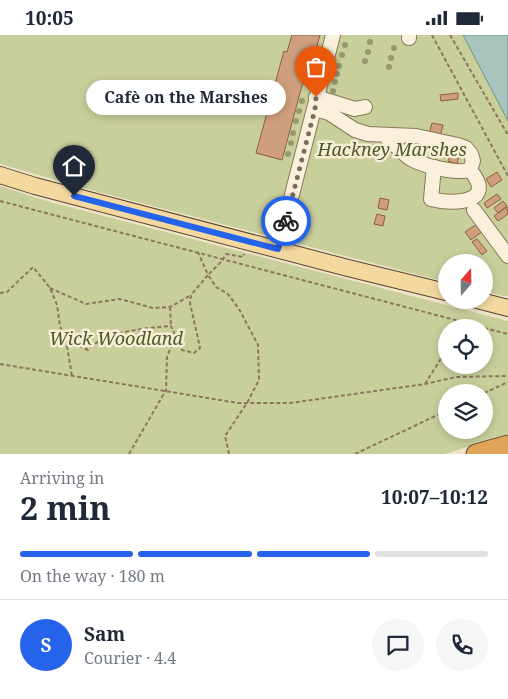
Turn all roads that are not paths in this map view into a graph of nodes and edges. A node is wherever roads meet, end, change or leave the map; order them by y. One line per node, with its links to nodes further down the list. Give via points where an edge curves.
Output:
1 (333, 35): 2 (street)
2 (316, 103): 3 (street, via 355,109); 4 (street); 11 (street)
3 (365, 107)
4 (344, 121): 5 (street, via 361,132); 6 (street)
5 (384, 135): 7 (street, via 411,159); 8 (street, via 416,136 466,148 473,161)
6 (352, 136)
7 (434, 167): 8 (street, via 462,172); 8 (street, via 431,199 441,202 472,200 479,190)
8 (470, 170)
9 (0, 175): 11 (main road)
10 (474, 210): 12 (street)
11 (278, 249): 13 (main road)
12 (508, 256)
13 (438, 290)
14 (493, 304): 15 (main road)
15 (508, 308)
16 (508, 445): 17 (highway)
17 (476, 454)

